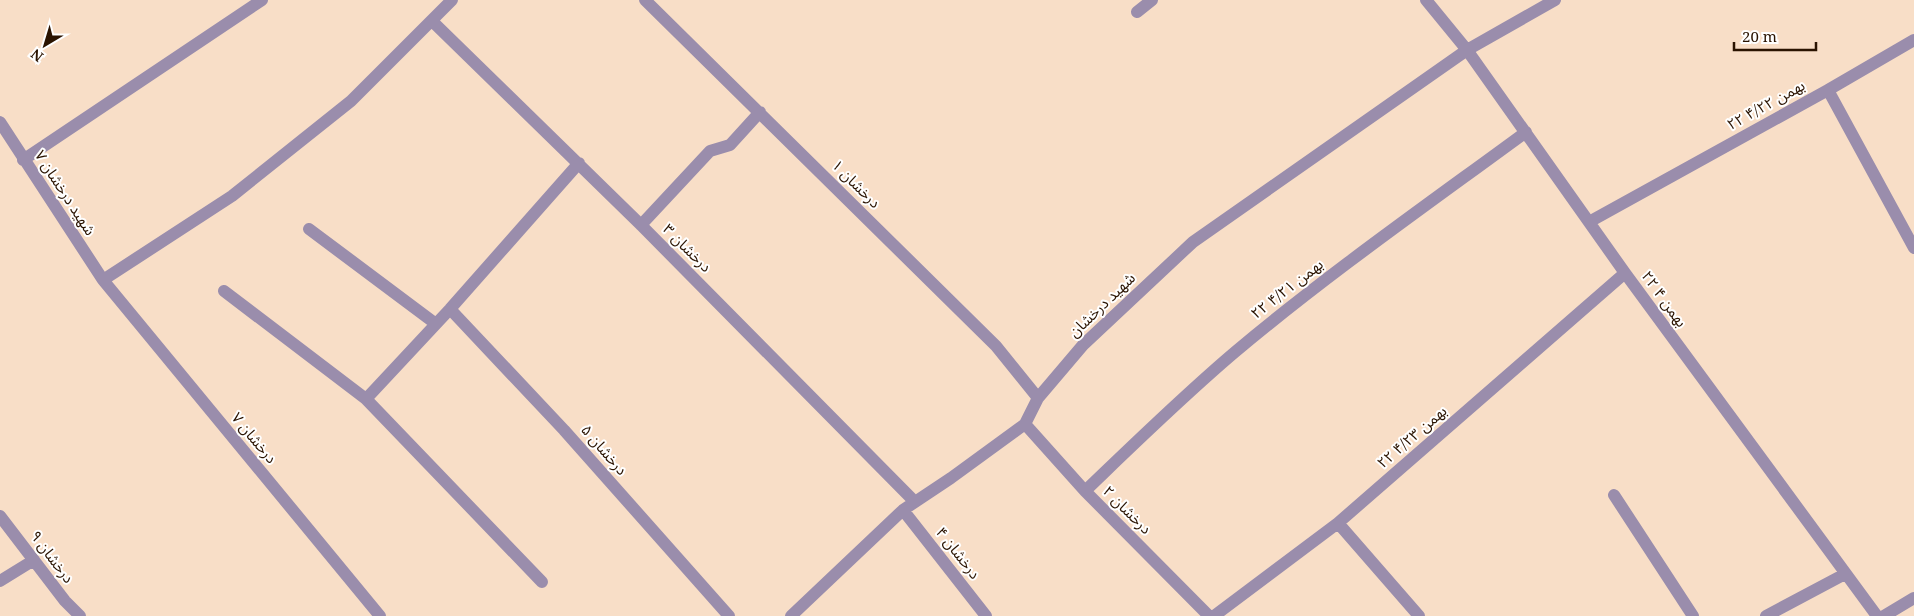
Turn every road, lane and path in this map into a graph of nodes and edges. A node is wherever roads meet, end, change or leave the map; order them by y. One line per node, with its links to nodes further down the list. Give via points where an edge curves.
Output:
1 (262, 0): 15 (street)
2 (452, 0): 8 (street)
3 (645, 0): 12 (street, درخشان ۱)
4 (1152, 0): 7 (street)
5 (1426, 0): 10 (street, ۲۲ بهمن ۴)
6 (1555, 0): 10 (street, شهید درخشان)
7 (1137, 12)
8 (432, 21): 16 (street, درخشان ۳); 22 (street, via 352,101 232,196)
9 (1914, 40): 11 (street)
10 (1467, 50): 14 (street, ۲۲ بهمن ۴); 26 (street, شهید درخشان, via 1193,242 1083,345)
11 (1828, 90): 17 (street, ۲۲ بهمن ۴/۲۲); 20 (street, ۲۲ بهمن ۴/۲۲)
12 (760, 112): 18 (street, via 730,145 710,151); 26 (street, درخشان ۱, via 996,346)
13 (0, 122): 15 (street, شهید درخشان ۷)
14 (1526, 132): 17 (street, ۲۲ بهمن ۴); 29 (street, ۲۲ بهمن ۴/۲۱, via 1316,286 1234,352)
15 (23, 160): 22 (street, شهید درخشان ۷)
16 (578, 163): 18 (street, درخشان ۳); 24 (street)
17 (1589, 222): 21 (street, ۲۲ بهمن ۴)
18 (641, 225): 31 (street, درخشان ۳)
19 (309, 229): 25 (street)
20 (1914, 248)
21 (1625, 273): 34 (street, ۲۲ بهمن ۴/۲۳); 36 (street, ۲۲ بهمن ۴)
22 (103, 280): 41 (street, درخشان ۷)
23 (224, 291): 27 (street)
24 (450, 309): 25 (street); 42 (street, درخشان ۵, via 564,430)
25 (436, 324): 27 (street)
26 (1038, 398): 28 (street, شهید درخشان)
27 (366, 399): 38 (street)
28 (1025, 424): 29 (street, درخشان ۲); 31 (street, شهید درخشان)
29 (1085, 491): 45 (street, درخشان ۲)
30 (1614, 495): 48 (street)
31 (915, 502): 32 (street, شهید درخشان)
32 (903, 510): 43 (street, شهید درخشان); 44 (street, درخشان ۴)
33 (0, 516): 35 (street, درخشان ۹)
34 (1338, 523): 46 (street, ۲۲ بهمن ۴/۲۳); 47 (street)
35 (34, 560): 37 (street); 40 (street, درخشان ۹)
36 (1845, 574): 49 (street); 50 (street, ۲۲ بهمن ۴)
37 (0, 581)
38 (542, 582)
39 (1914, 598): 51 (street)
40 (80, 616)
41 (380, 616)
42 (729, 616)
43 (791, 616)
44 (986, 616)
45 (1209, 616)
46 (1214, 616)
47 (1419, 616)
48 (1693, 616)
49 (1766, 616)
50 (1877, 616)
51 (1884, 616)

